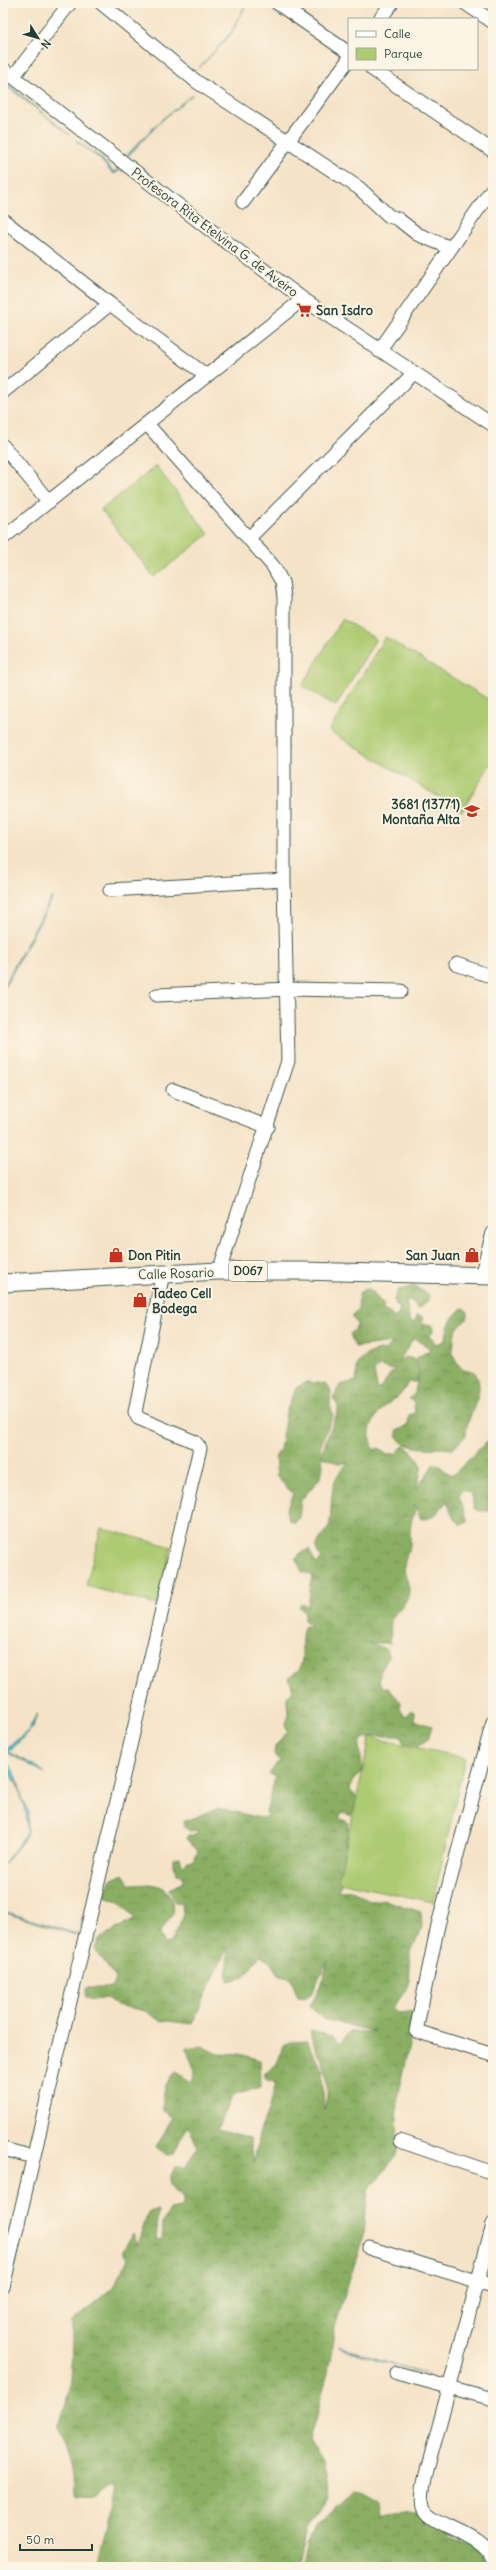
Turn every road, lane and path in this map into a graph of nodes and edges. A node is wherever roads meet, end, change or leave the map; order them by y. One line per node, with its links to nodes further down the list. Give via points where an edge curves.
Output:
1 (70, 3): 11 (street)
2 (101, 3): 12 (street, via 181,71)
3 (277, 3): 8 (street)
4 (392, 3): 6 (street)
5 (464, 3): 7 (street)
6 (381, 18)
7 (493, 22)
8 (348, 52)
9 (348, 60): 12 (street)
10 (373, 70): 13 (street)
11 (8, 73): 18 (street, Profesora Rita Etelvina G. de Aveiro)
12 (285, 142): 15 (street); 17 (street, via 359,188 382,211 398,219 417,234)
13 (493, 151)
14 (493, 188): 17 (street)
15 (242, 202)
16 (3, 220): 19 (street)
17 (452, 248): 20 (street)
18 (303, 299): 20 (street, Profesora Rita Etelvina G. de Aveiro); 22 (street)
19 (110, 304): 22 (street); 23 (street)
20 (379, 352): 21 (street, Profesora Rita Etelvina G. de Aveiro)
21 (413, 374): 25 (street, Profesora Rita Etelvina G. de Aveiro); 29 (street)
22 (207, 376): 24 (street)
23 (3, 392)
24 (147, 424): 27 (street); 29 (street)
25 (493, 425)
26 (3, 446): 27 (street)
27 (49, 502): 28 (street)
28 (3, 538)
29 (249, 538): 30 (street, via 280,575 284,597)
30 (284, 880): 31 (street); 34 (street)
31 (110, 890)
32 (456, 964): 33 (street)
33 (493, 977)
34 (288, 989): 35 (street); 36 (street); 38 (street, via 288,1061)
35 (401, 992)
36 (157, 995)
37 (173, 1090): 38 (street)
38 (268, 1127): 40 (street)
39 (493, 1233): 42 (street)
40 (219, 1271): 41 (main road, Calle Rosario / D067); 42 (main road, Calle Rosario / D067)
41 (162, 1273): 43 (main road, Calle Rosario / D067); 48 (street, via 135,1412 138,1418 195,1442 200,1448)
42 (487, 1276)
43 (3, 1283)
44 (493, 1722): 45 (street, via 438,1925 416,2032)
45 (493, 2055)
46 (400, 2142): 49 (street)
47 (3, 2149): 48 (street)
48 (34, 2157): 52 (street)
49 (493, 2173)
50 (493, 2224): 53 (street)
51 (369, 2248): 53 (street)
52 (6, 2260): 55 (street)
53 (478, 2282): 54 (street); 57 (street)
54 (493, 2286)
55 (3, 2287)
56 (396, 2373): 57 (street)
57 (449, 2387): 58 (street); 59 (street, via 424,2482 422,2505 424,2510 445,2525 482,2544 489,2551)
58 (493, 2399)
59 (493, 2562)

